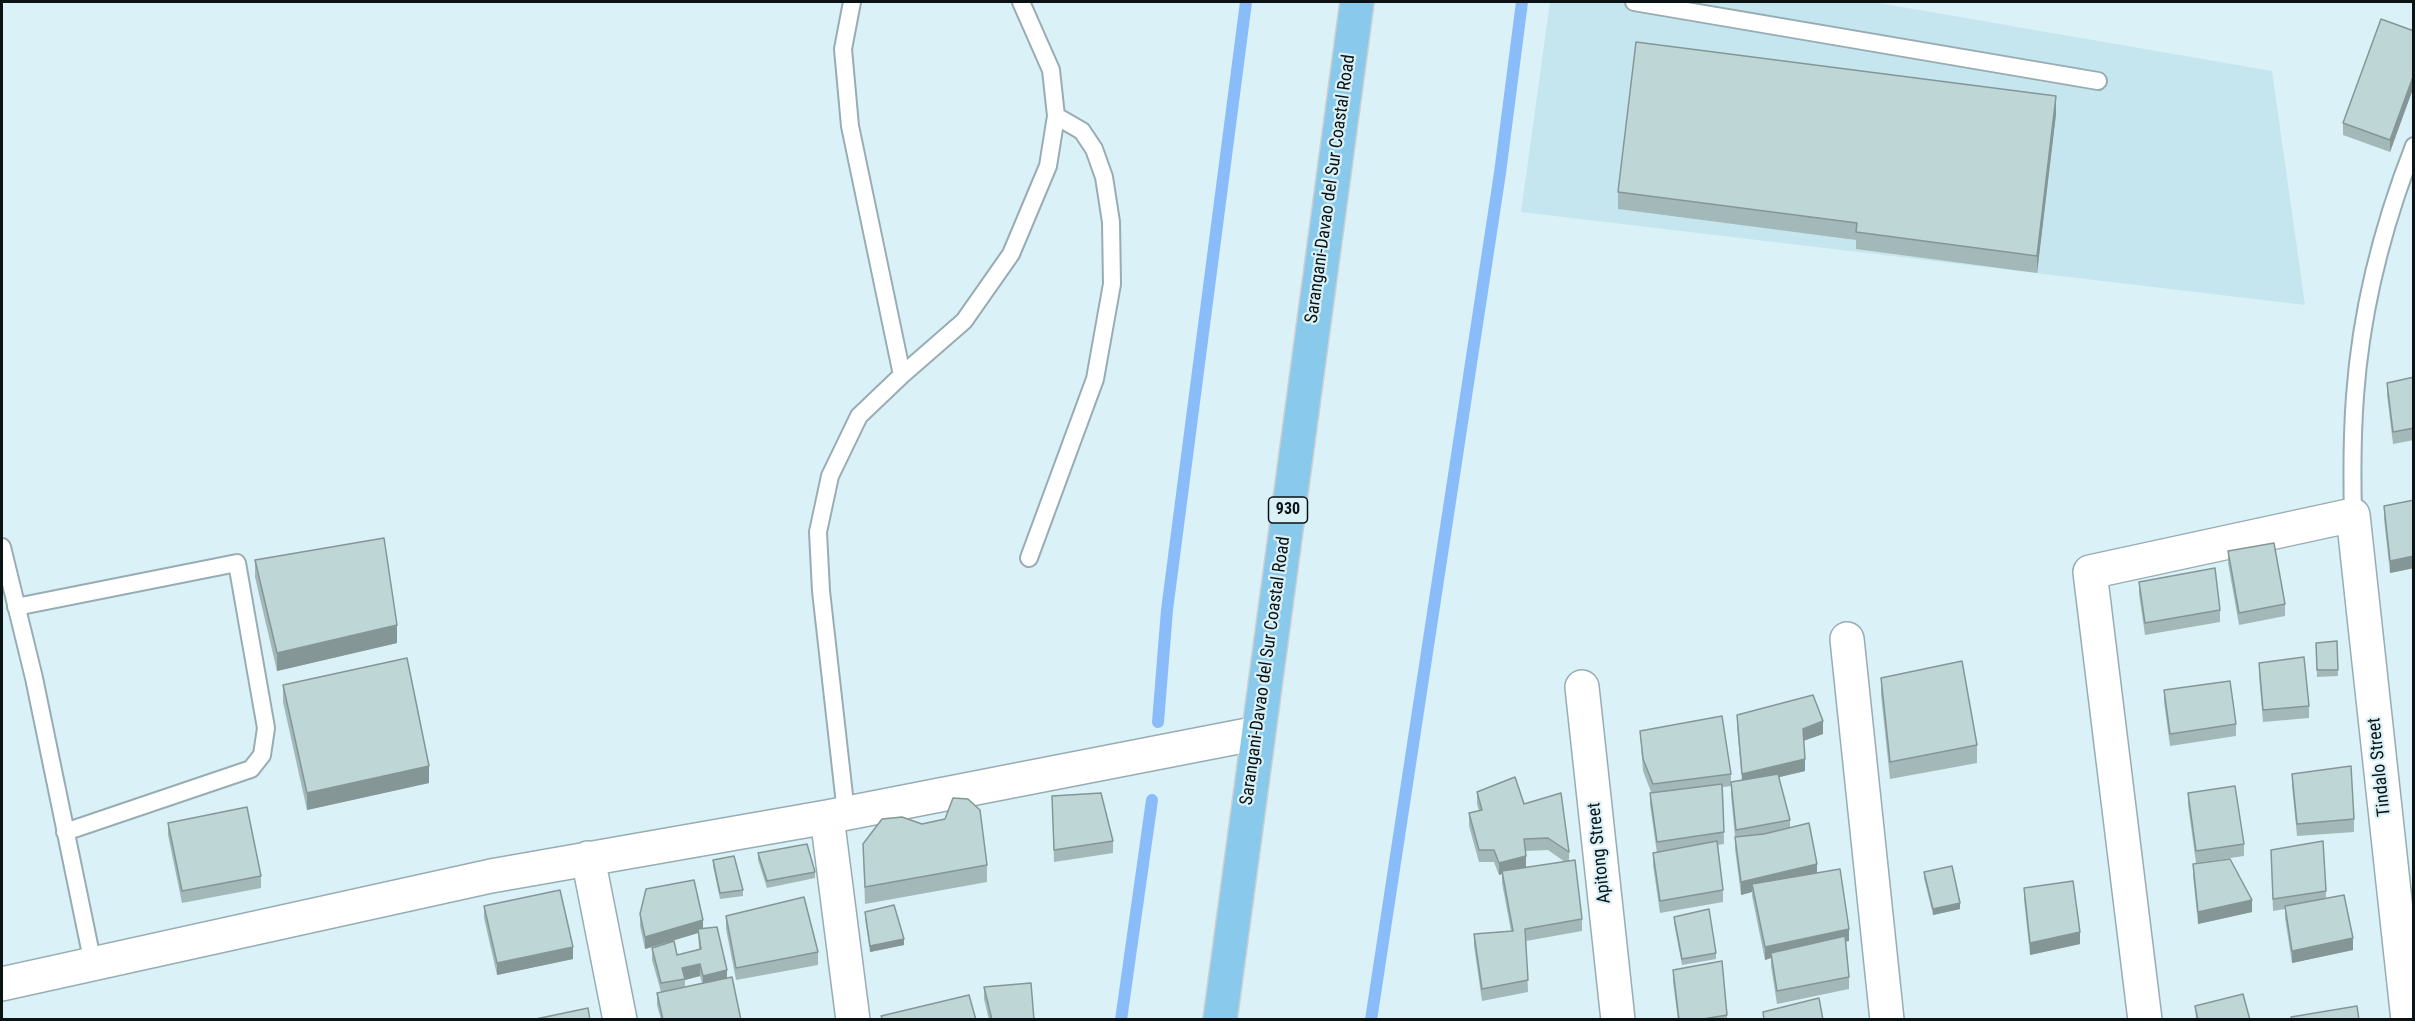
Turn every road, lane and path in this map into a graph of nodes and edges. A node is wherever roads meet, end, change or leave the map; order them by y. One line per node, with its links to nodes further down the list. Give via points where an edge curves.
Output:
1 (852, 2): 8 (lane, via 843,49 850,126)
2 (1022, 2): 6 (lane, via 1052,70)
3 (1357, 2): 15 (main road, Sarangani-Davao del Sur Coastal Road / 930)
4 (1634, 2): 5 (lane)
5 (2098, 81)
6 (1056, 116): 8 (lane, via 1048,166 1011,254 964,321); 11 (lane, via 1082,131 1101,167 1111,222 1112,284 1095,379)
7 (2414, 146): 9 (lane, via 2383,236 2367,312 2355,393)
8 (902, 375): 16 (lane, via 859,416 830,476 818,532)
9 (2353, 515): 26 (street, via 2090,572); 27 (street, Tindalo Street)
10 (2, 547): 12 (lane)
11 (1029, 558)
12 (16, 607): 17 (lane); 17 (lane, via 237,563 266,728 262,755 251,769)
13 (1847, 639): 25 (street)
14 (1581, 687): 24 (street, Apitong Street)
15 (1258, 733): 16 (street); 23 (main road, Sarangani-Davao del Sur Coastal Road / 930)
16 (837, 815): 18 (street); 22 (street)
17 (65, 832): 19 (lane)
18 (588, 858): 19 (street); 21 (street)
19 (93, 964): 20 (street)
20 (2, 984)
21 (620, 1020)
22 (853, 1020)
23 (1220, 1020)
24 (1618, 1020)
25 (1887, 1020)
26 (2145, 1020)
27 (2408, 1020)

